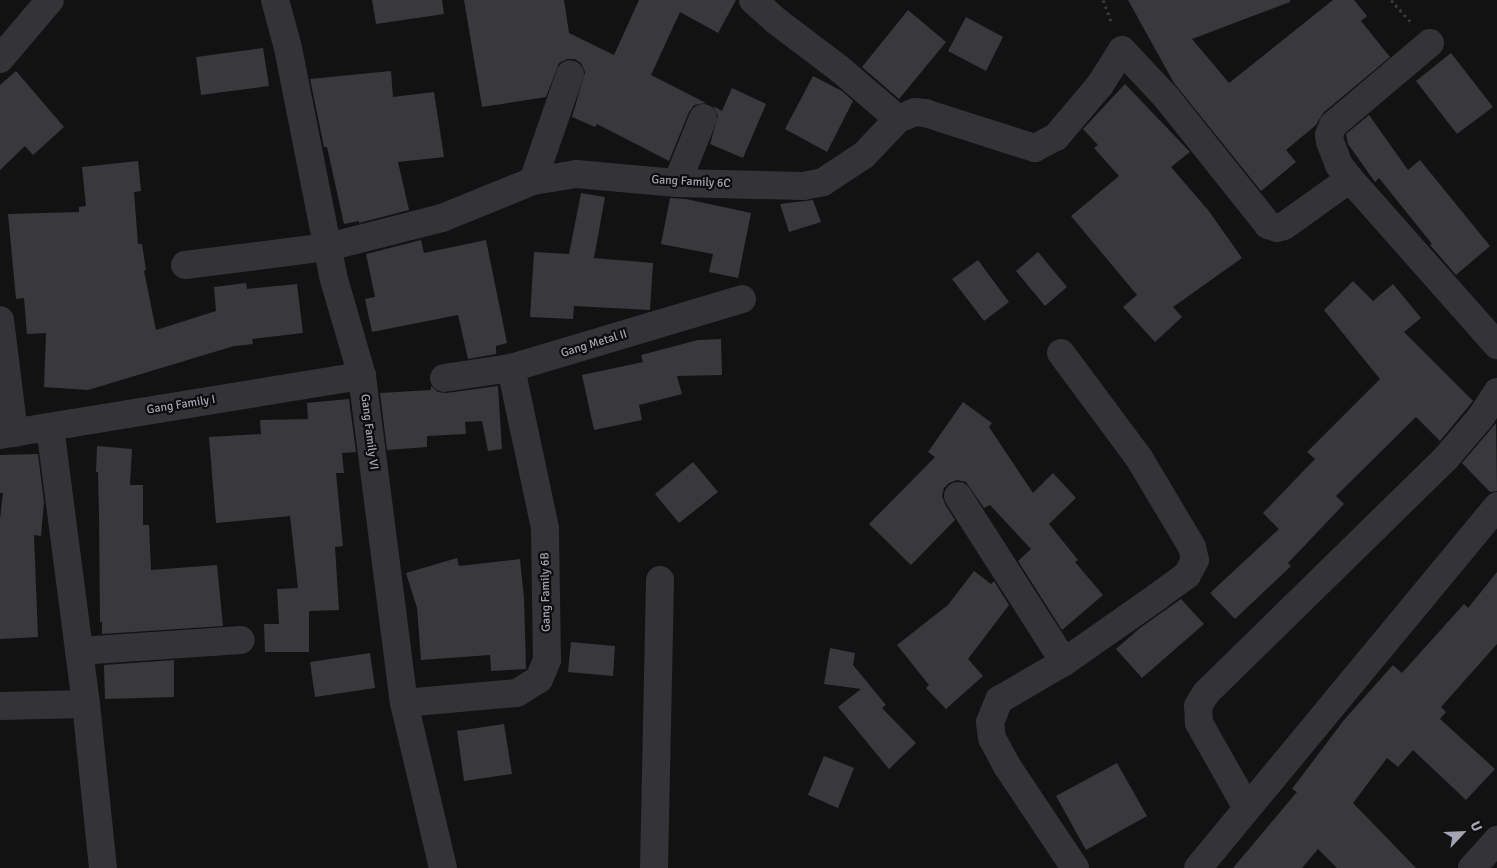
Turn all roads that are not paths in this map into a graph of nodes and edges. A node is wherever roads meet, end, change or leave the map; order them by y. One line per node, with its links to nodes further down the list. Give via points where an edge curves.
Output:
1 (50, 0): 5 (street)
2 (275, 0): 12 (street, Gang Family VI, via 288,48)
3 (753, 0): 8 (street)
4 (1430, 43): 9 (street, via 1333,125 1330,142 1339,165)
5 (0, 58)
6 (570, 74): 10 (street)
7 (703, 118): 11 (street)
8 (898, 119): 9 (street, via 914,112 925,113 1035,148 1056,137 1100,85 1122,50 1166,97 1268,225 1284,226); 11 (street, Gang Family 6C, via 864,155 823,182 803,186)
9 (1350, 179): 16 (street)
10 (533, 181): 11 (street, Gang Family 6C, via 576,174); 12 (street, Gang Family 6C, via 442,218)
11 (677, 183)
12 (328, 247): 13 (street, Gang Family 6C); 19 (street, Gang Family VI, via 333,276)
13 (185, 264)
14 (742, 299): 18 (street, Gang Metal II)
15 (0, 320): 23 (street)
16 (1497, 346)
17 (1061, 352): 29 (street, via 1139,458 1192,547 1195,560 1187,574)
18 (510, 368): 20 (street, Gang Metal II); 30 (street, Gang Family 6B, via 545,528 547,660 539,679 516,693)
19 (362, 376): 22 (street, Gang Family I); 30 (street, Gang Family VI)
20 (444, 378)
21 (1497, 392): 33 (street, via 1481,417 1446,458 1206,694 1198,706 1199,723)
22 (50, 427): 23 (street, Gang Family I); 28 (street)
23 (7, 434)
24 (958, 496): 29 (street)
25 (1497, 506): 33 (street)
26 (660, 580): 37 (street)
27 (241, 640): 28 (street)
28 (79, 651): 31 (street)
29 (1064, 662): 38 (street, via 999,700 990,722 992,738 1008,766)
30 (404, 703): 36 (street, Gang Family VI)
31 (86, 704): 32 (street); 35 (street)
32 (0, 706)
33 (1247, 808): 39 (street)
34 (1497, 840): 40 (street)
35 (103, 868)
36 (443, 868)
37 (654, 868)
38 (1075, 868)
39 (1198, 868)
40 (1472, 868)

